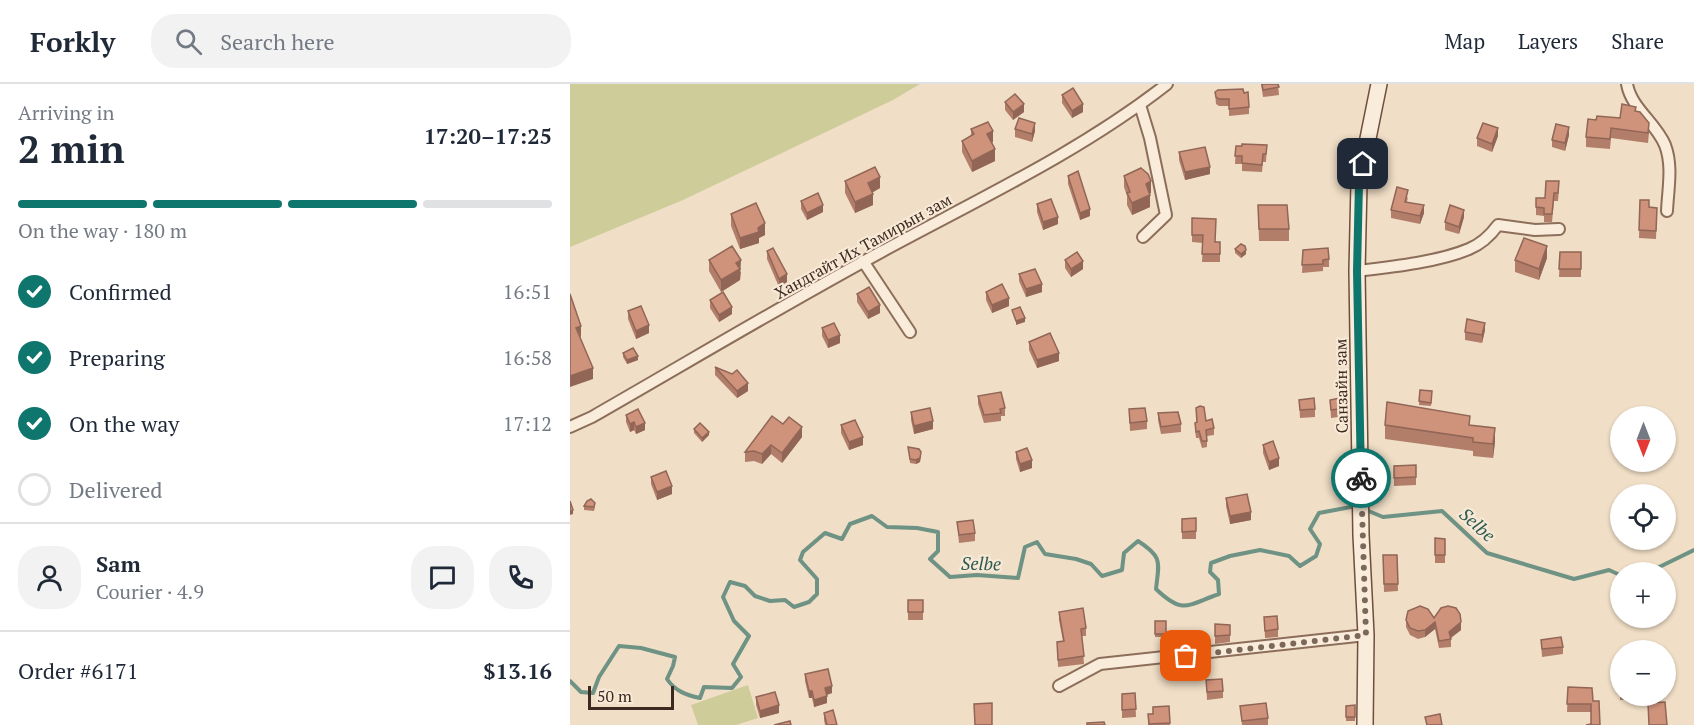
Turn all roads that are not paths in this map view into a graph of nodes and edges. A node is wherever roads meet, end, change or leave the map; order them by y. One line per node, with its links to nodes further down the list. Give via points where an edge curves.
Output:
1 (1167, 84): 4 (street, Хандгайт Их Тамирын зам)
2 (1379, 84): 9 (main road, Санзайн зам, via 1359,183)
3 (1627, 84): 5 (street, via 1634,101 1664,142 1670,163)
4 (1140, 105): 7 (street, via 1166,214); 8 (street, Хандгайт Их Тамирын зам, via 1065,152)
5 (1667, 211)
6 (1559, 229): 9 (street, via 1535,231 1498,225 1469,249 1414,263)
7 (1143, 237)
8 (863, 261): 10 (street); 11 (street, Хандгайт Их Тамирын зам)
9 (1357, 271): 12 (main road, Санзайн зам)
10 (910, 332)
11 (570, 427)
12 (1366, 635): 13 (street, via 1100,664); 14 (main road, Санзайн зам)
13 (1059, 686)
14 (1365, 725)

